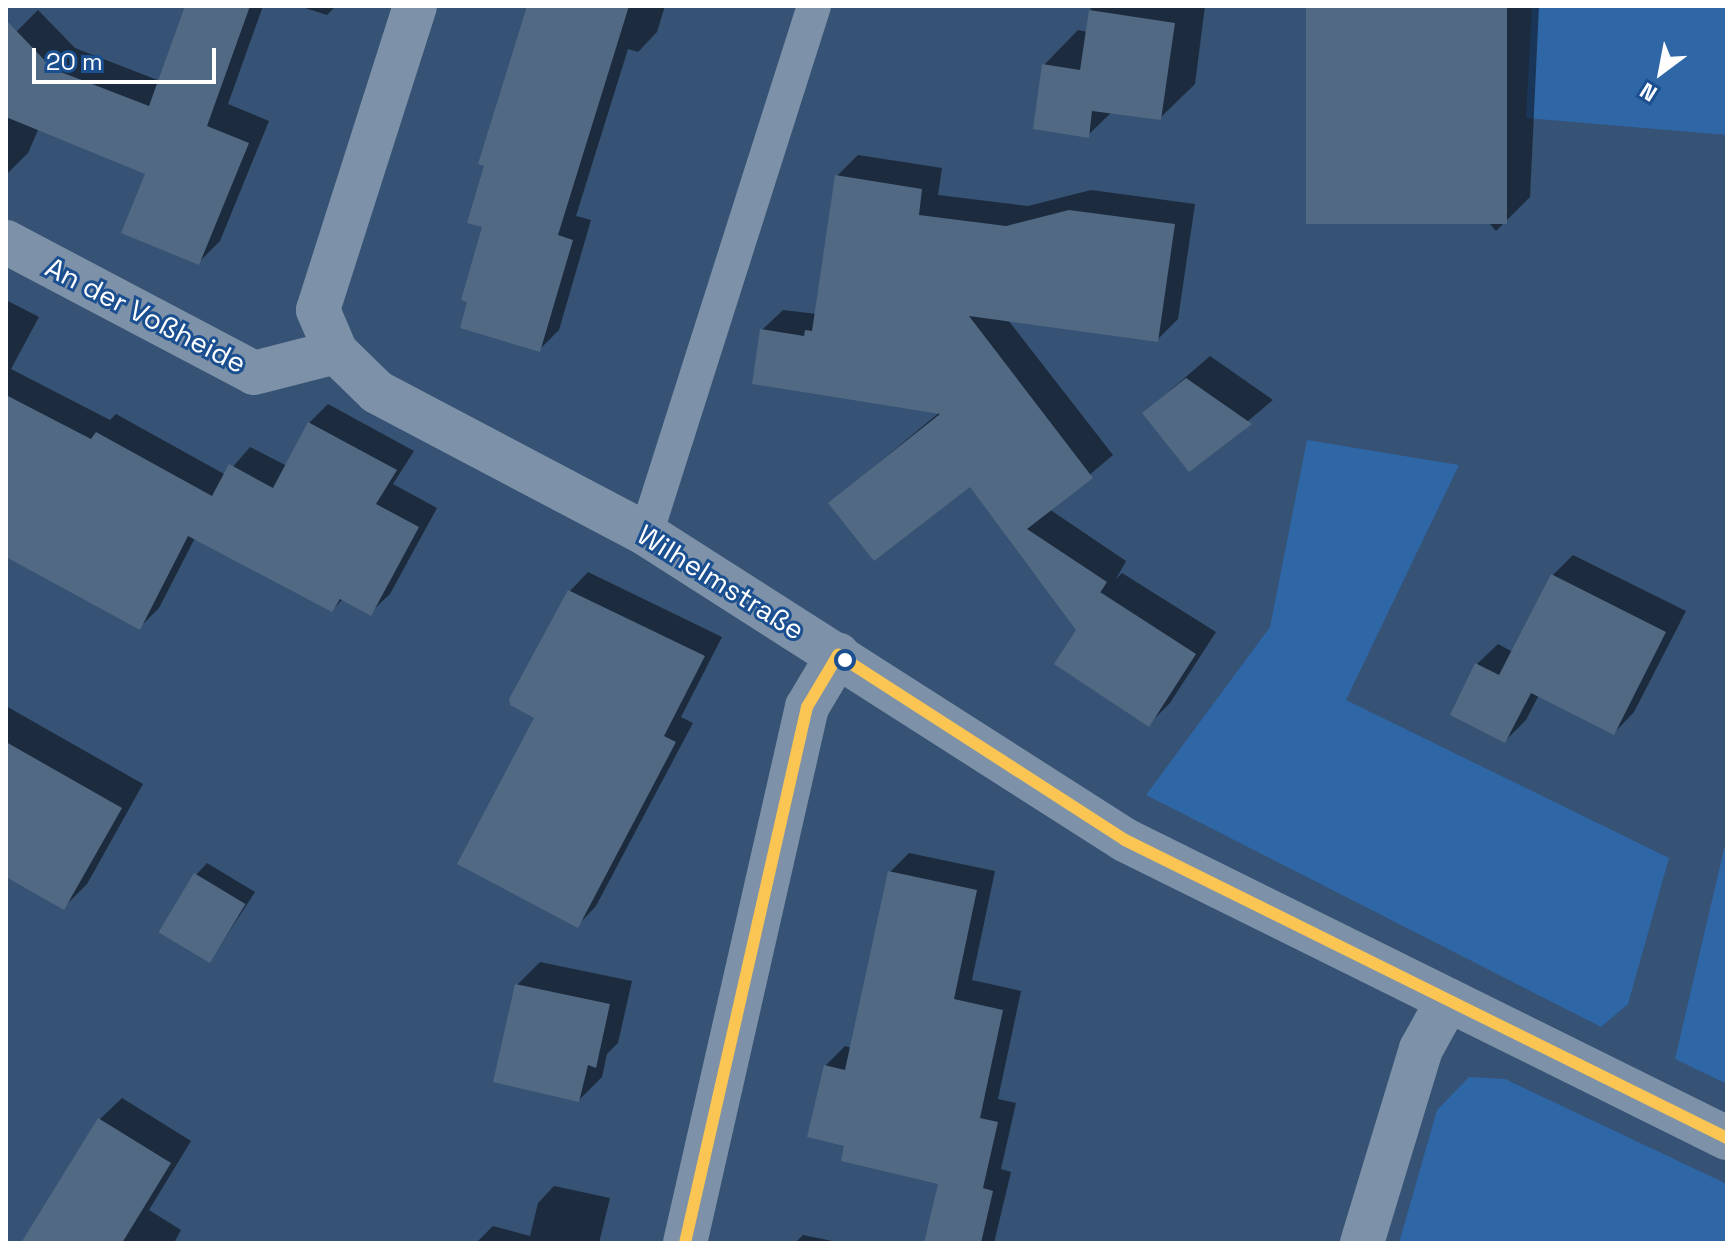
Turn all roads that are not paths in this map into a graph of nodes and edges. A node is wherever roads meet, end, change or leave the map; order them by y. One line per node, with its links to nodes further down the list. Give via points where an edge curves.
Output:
1 (415, 6): 4 (street, Wilhelmstraße, via 318,310)
2 (814, 6): 5 (lane)
3 (6, 242): 4 (street, An der Voßheide, via 254,373)
4 (336, 352): 5 (street, Wilhelmstraße, via 377,392)
5 (646, 534): 6 (street, Wilhelmstraße)
6 (838, 655): 7 (street, Wilhelmstraße, via 1125,840); 9 (street, via 807,707)
7 (1448, 1000): 8 (street, Wilhelmstraße); 10 (street, via 1421,1049)
8 (1727, 1138)
9 (685, 1243)
10 (1362, 1243)

